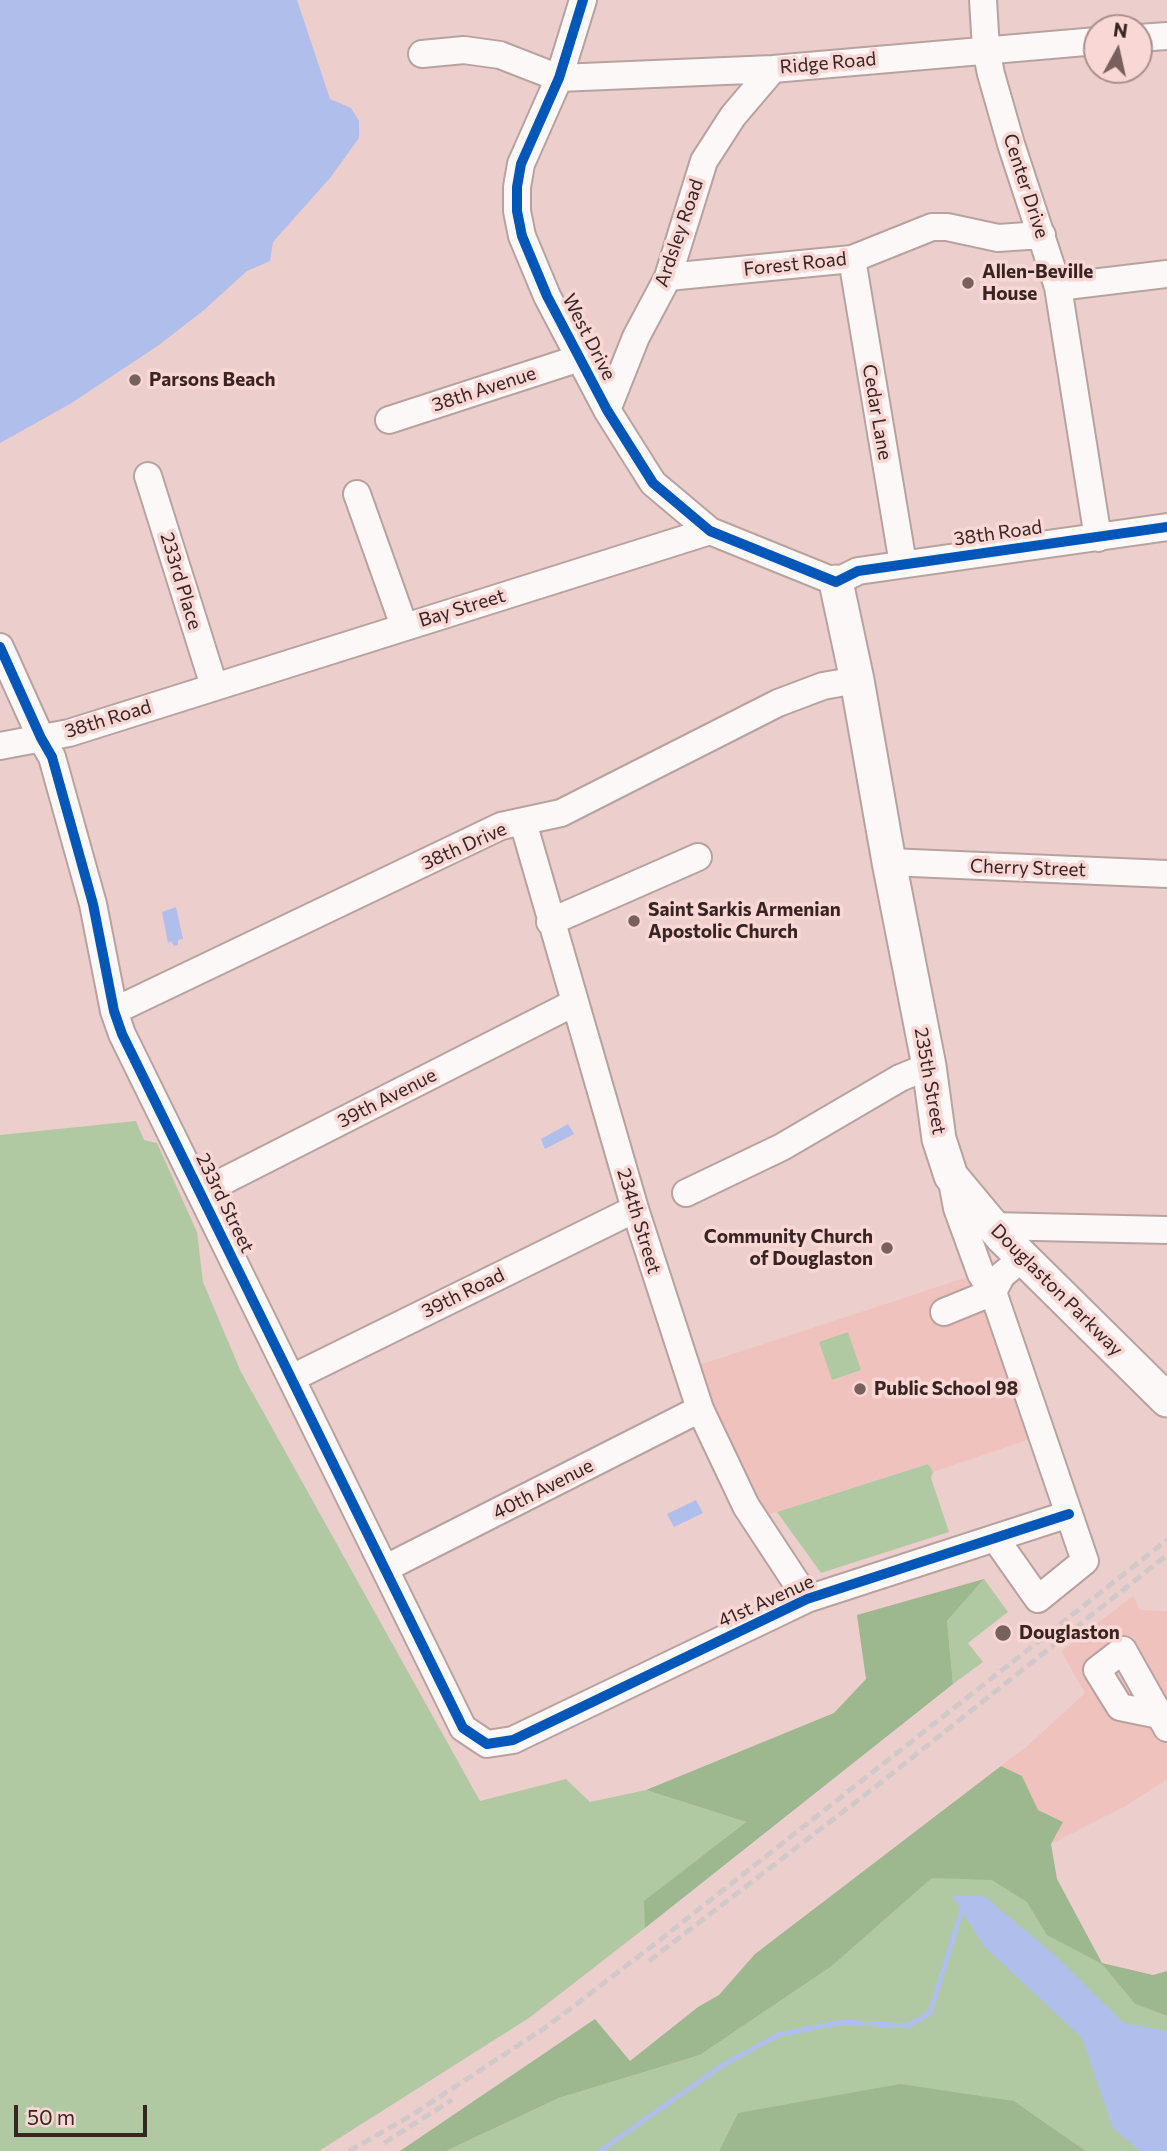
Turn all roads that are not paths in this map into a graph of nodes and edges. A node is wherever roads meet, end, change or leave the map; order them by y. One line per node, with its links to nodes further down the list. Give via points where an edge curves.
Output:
1 (583, 0): 7 (street, West Drive)
2 (983, 0): 4 (street, Center Drive)
3 (1083, 42): 4 (street, Ridge Road)
4 (986, 49): 6 (street, Ridge Road); 8 (street, Center Drive)
5 (422, 54): 7 (street, via 464,50 500,55)
6 (773, 69): 7 (street, Ridge Road); 11 (street, Ardsley Road, via 733,116 704,162)
7 (559, 78): 13 (street, West Drive, via 521,164 517,211 522,236 547,296)
8 (1042, 235): 9 (street, Forest Road, via 998,237 932,227); 12 (street, Center Drive)
9 (852, 259): 11 (street, Forest Road); 21 (street, Cedar Lane)
10 (1167, 274): 12 (street)
11 (668, 277): 14 (street, Ardsley Road, via 636,337)
12 (1058, 287): 20 (street, Center Drive)
13 (580, 358): 14 (street, West Drive); 15 (street, 38th Avenue)
14 (607, 410): 19 (street, West Drive, via 653,483)
15 (389, 420)
16 (148, 476): 26 (street, 233rd Place)
17 (357, 494): 23 (street)
18 (1167, 527): 20 (street, 38th Road)
19 (710, 531): 22 (street, West Drive); 23 (street, Bay Street)
20 (1098, 538): 21 (street, 38th Road)
21 (903, 564): 22 (street, 38th Road, via 858,571)
22 (836, 582): 25 (main road, 235th Street)
23 (404, 626): 26 (street, Bay Street)
24 (0, 647): 27 (street, 233rd Street)
25 (857, 680): 29 (street, 38th Drive, via 823,686 778,703 561,813); 31 (main road, 235th Street)
26 (214, 686): 27 (street, 38th Road)
27 (41, 738): 28 (street, 38th Road); 35 (street, 233rd Street, via 52,757 93,904)
28 (0, 746)
29 (523, 822): 33 (street, 234th Street); 35 (street, 38th Drive, via 501,826)
30 (698, 857): 33 (street)
31 (889, 862): 32 (street, Cherry Street); 36 (main road, 235th Street)
32 (1167, 874)
33 (550, 922): 34 (street, 234th Street)
34 (574, 1003): 38 (street, 39th Avenue); 40 (street, 234th Street)
35 (114, 1011): 38 (street, 233rd Street)
36 (929, 1066): 37 (main road, 235th Street, via 939,1139); 39 (street)
37 (951, 1176): 41 (main road, Douglaston Parkway); 44 (street, 235th Street, via 957,1208 981,1274)
38 (200, 1193): 46 (street, 233rd Street)
39 (687, 1193)
40 (635, 1209): 46 (street, 39th Road); 48 (street, 234th Street)
41 (991, 1226): 42 (street); 43 (main road, Douglaston Parkway)
42 (1167, 1230)
43 (1023, 1258): 44 (street, via 1002,1275); 47 (main road, Douglaston Parkway)
44 (993, 1292): 45 (street); 49 (street, 235th Street)
45 (944, 1312)
46 (292, 1378): 51 (street, 233rd Street)
47 (1167, 1401)
48 (700, 1409): 51 (street, 40th Avenue); 52 (street, 234th Street, via 746,1506)
49 (1069, 1514): 50 (street, 41st Avenue); 50 (street, 235th Street, via 1085,1561 1038,1599)
50 (995, 1538): 52 (street, 41st Avenue)
51 (386, 1568): 55 (street, 233rd Street, via 463,1727)
52 (807, 1599): 55 (street, 41st Avenue, via 513,1740)
53 (1124, 1650): 54 (street)
54 (1163, 1721)
55 (487, 1744)

